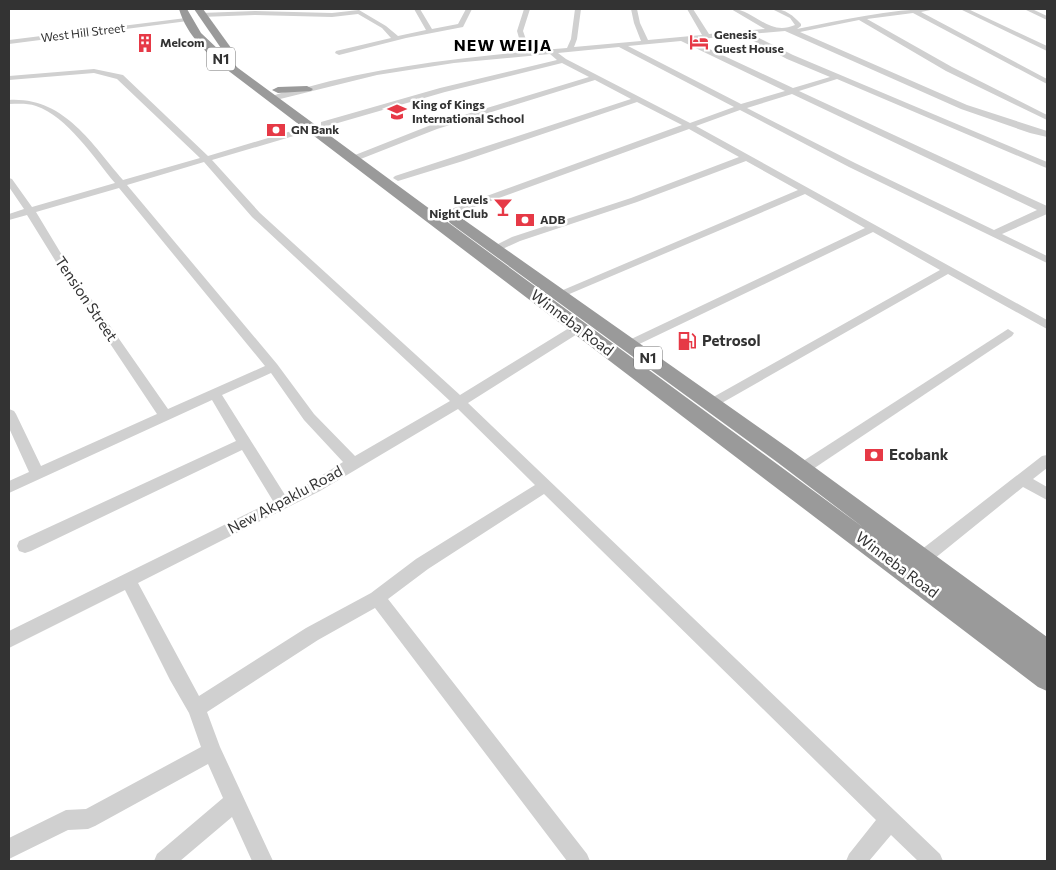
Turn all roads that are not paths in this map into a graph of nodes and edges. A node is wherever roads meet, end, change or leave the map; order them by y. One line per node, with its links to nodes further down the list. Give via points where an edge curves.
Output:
1 (175, 9): 18 (highway, Winneba Road, via 178,15)
2 (417, 9): 23 (street)
3 (469, 9): 23 (street, via 462,26)
4 (527, 9): 35 (street, via 520,31)
5 (578, 9): 32 (street)
6 (634, 9): 29 (street, via 636,23)
7 (690, 9): 25 (street)
8 (734, 9): 21 (street)
9 (775, 9): 22 (street, via 799,23)
10 (932, 9): 16 (street)
11 (963, 9): 31 (street)
12 (1028, 9): 20 (street)
13 (360, 10): 15 (street, via 332,15); 26 (street)
14 (257, 11): 15 (street); 17 (street)
15 (308, 11)
16 (914, 11): 19 (street); 41 (street)
17 (201, 12): 37 (highway, Winneba Road / N1)
18 (185, 15): 28 (street, West Hill Street); 37 (highway, Winneba Road / N1, via 214,54)
19 (860, 18): 22 (street); 47 (street, via 949,69)
20 (1047, 18)
21 (772, 30): 22 (street); 24 (street)
22 (789, 30): 50 (street, via 964,107)
23 (430, 32): 26 (street)
24 (745, 34): 25 (street); 39 (street)
25 (707, 37): 27 (street)
26 (397, 39): 33 (street)
27 (681, 39): 29 (street); 42 (street)
28 (9, 42)
29 (645, 42): 30 (street)
30 (620, 45): 32 (street); 46 (street)
31 (1045, 46)
32 (569, 51): 34 (street)
33 (339, 53)
34 (553, 53): 35 (street); 36 (street)
35 (528, 54): 43 (street, via 425,65)
36 (563, 61): 38 (street); 48 (street, via 443,90)
37 (240, 65): 43 (highway, Winneba Road / N1)
38 (597, 77): 44 (street); 51 (street, via 434,127)
39 (837, 77): 42 (street); 54 (street)
40 (9, 78): 53 (street, via 94,71 120,77)
41 (1047, 82)
42 (790, 91): 46 (street); 59 (street)
43 (290, 96): 48 (highway, Winneba Road / N1)
44 (638, 99): 49 (street); 55 (street)
45 (9, 102): 57 (street, via 31,102 58,112)
46 (742, 107): 49 (street); 64 (street)
47 (1047, 118)
48 (318, 126): 51 (highway, Winneba Road / N1); 53 (street)
49 (690, 126): 52 (street); 61 (street)
50 (1047, 134)
51 (359, 156): 55 (highway, Winneba Road / N1); 70 (highway, Winneba Road / N1)
52 (745, 158): 58 (street); 65 (street, via 634,200 516,239)
53 (206, 159): 57 (street); 75 (street, via 256,215)
54 (1047, 165)
55 (398, 178): 61 (highway, Winneba Road / N1)
56 (9, 181): 60 (street, Tension Street)
57 (121, 184): 60 (street); 73 (street)
58 (805, 191): 63 (street); 68 (street)
59 (1047, 210): 64 (street)
60 (30, 211): 62 (street); 78 (street, Tension Street)
61 (447, 214): 65 (highway, Winneba Road / N1)
62 (9, 217)
63 (873, 228): 67 (street); 72 (street)
64 (995, 234): 66 (street)
65 (496, 249): 68 (highway, Winneba Road / N1)
66 (1047, 260)
67 (948, 270): 69 (street); 76 (street)
68 (560, 295): 72 (highway, Winneba Road / N1)
69 (1047, 324)
70 (578, 328): 75 (street, New Akpaklu Road); 95 (highway, Winneba Road / N1)
71 (1008, 333): 82 (street)
72 (631, 344): 76 (highway, Winneba Road / N1)
73 (273, 366): 74 (street); 81 (street, via 309,417)
74 (214, 393): 78 (street); 79 (street)
75 (459, 402): 81 (street, New Akpaklu Road); 85 (street)
76 (713, 404): 82 (highway, Winneba Road / N1)
77 (9, 414): 83 (street)
78 (165, 416): 83 (street)
79 (244, 443): 88 (street); 89 (street)
80 (1047, 460): 84 (street)
81 (353, 463): 88 (street, New Akpaklu Road)
82 (802, 469): 90 (highway, Winneba Road / N1)
83 (37, 474): 86 (street)
84 (1022, 480): 87 (street); 90 (street)
85 (546, 486): 92 (street, via 422,564); 99 (street)
86 (9, 488)
87 (1047, 494)
88 (282, 504): 91 (street, New Akpaklu Road)
89 (25, 546)
90 (922, 558): 94 (highway, Winneba Road / N1)
91 (129, 582): 93 (street, New Akpaklu Road); 96 (street)
92 (377, 598): 96 (street, via 312,634); 103 (street)
93 (9, 640)
94 (1047, 652)
95 (1047, 678)
96 (196, 708): 97 (street)
97 (212, 751): 98 (street); 100 (street, via 88,819 66,820)
98 (235, 800): 101 (street); 102 (street)
99 (889, 821): 104 (street); 105 (street)
100 (9, 850)
101 (164, 861)
102 (263, 861)
103 (580, 861)
104 (856, 861)
105 (932, 861)

